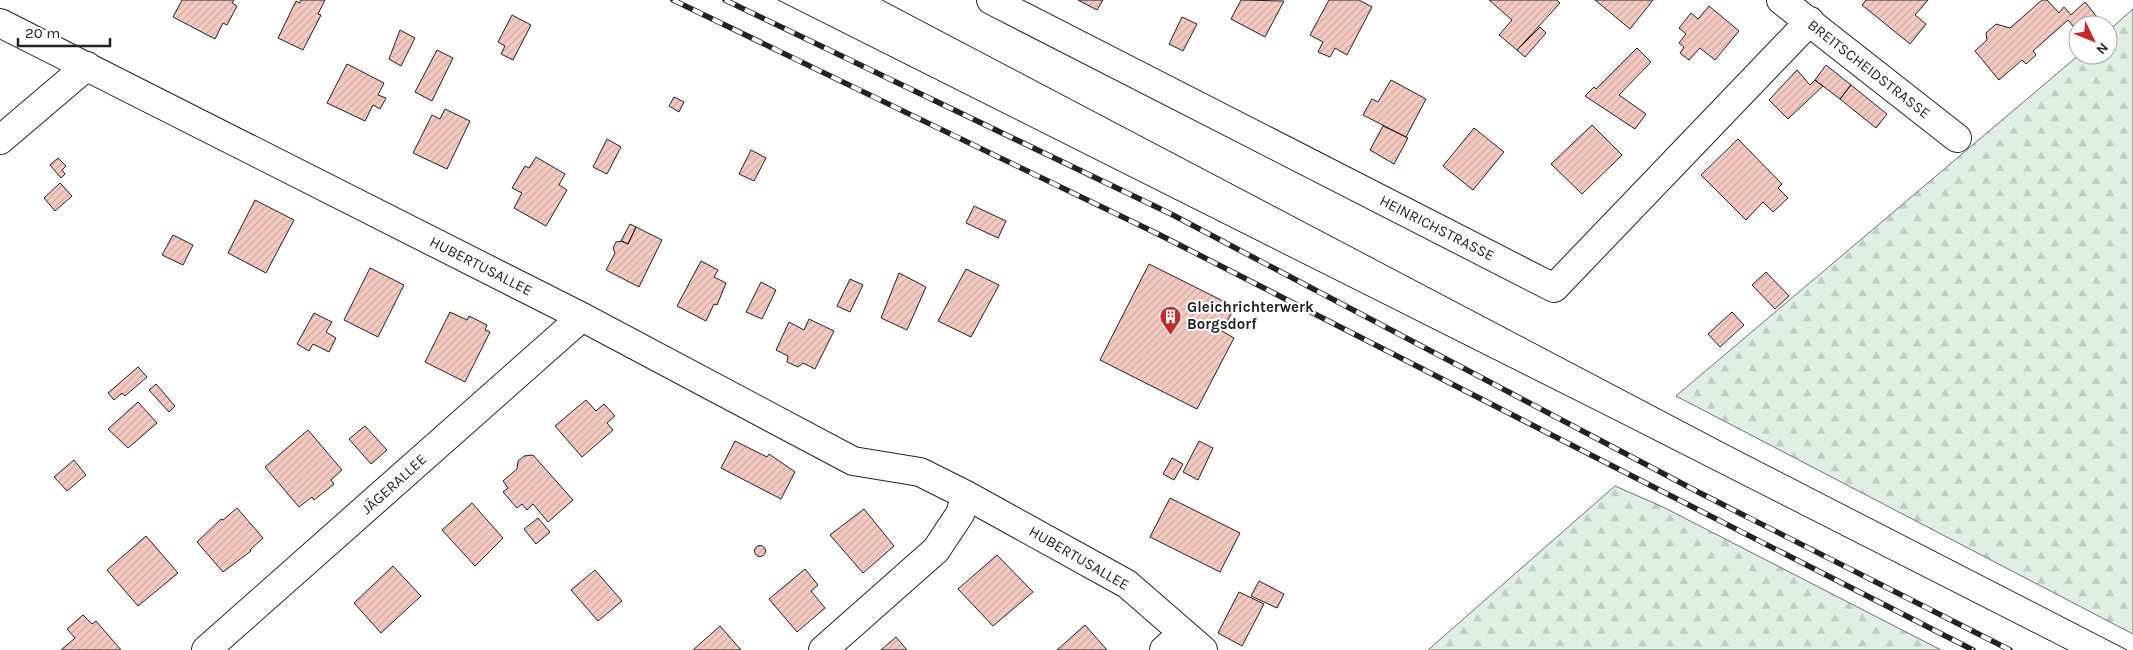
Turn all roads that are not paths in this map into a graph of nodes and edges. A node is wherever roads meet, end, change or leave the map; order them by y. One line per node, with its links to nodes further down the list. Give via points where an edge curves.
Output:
1 (991, 0): 3 (street, HEINRICHSTRASSE, via 1554,288)
2 (1781, 0): 3 (street, BREITSCHEIDSTRASSE)
3 (1810, 21): 6 (street, BREITSCHEIDSTRASSE)
4 (0, 23): 5 (street, HUBERTUSALLEE)
5 (87, 66): 7 (street); 8 (street, HUBERTUSALLEE)
6 (1957, 138)
7 (0, 140)
8 (582, 317): 9 (street, HUBERTUSALLEE, via 853,461 920,472); 11 (street, JÄGERALLEE)
9 (966, 495): 10 (street, HUBERTUSALLEE, via 1127,584); 12 (street, via 960,514 936,550)
10 (1183, 644)
11 (206, 650)
12 (824, 650)

